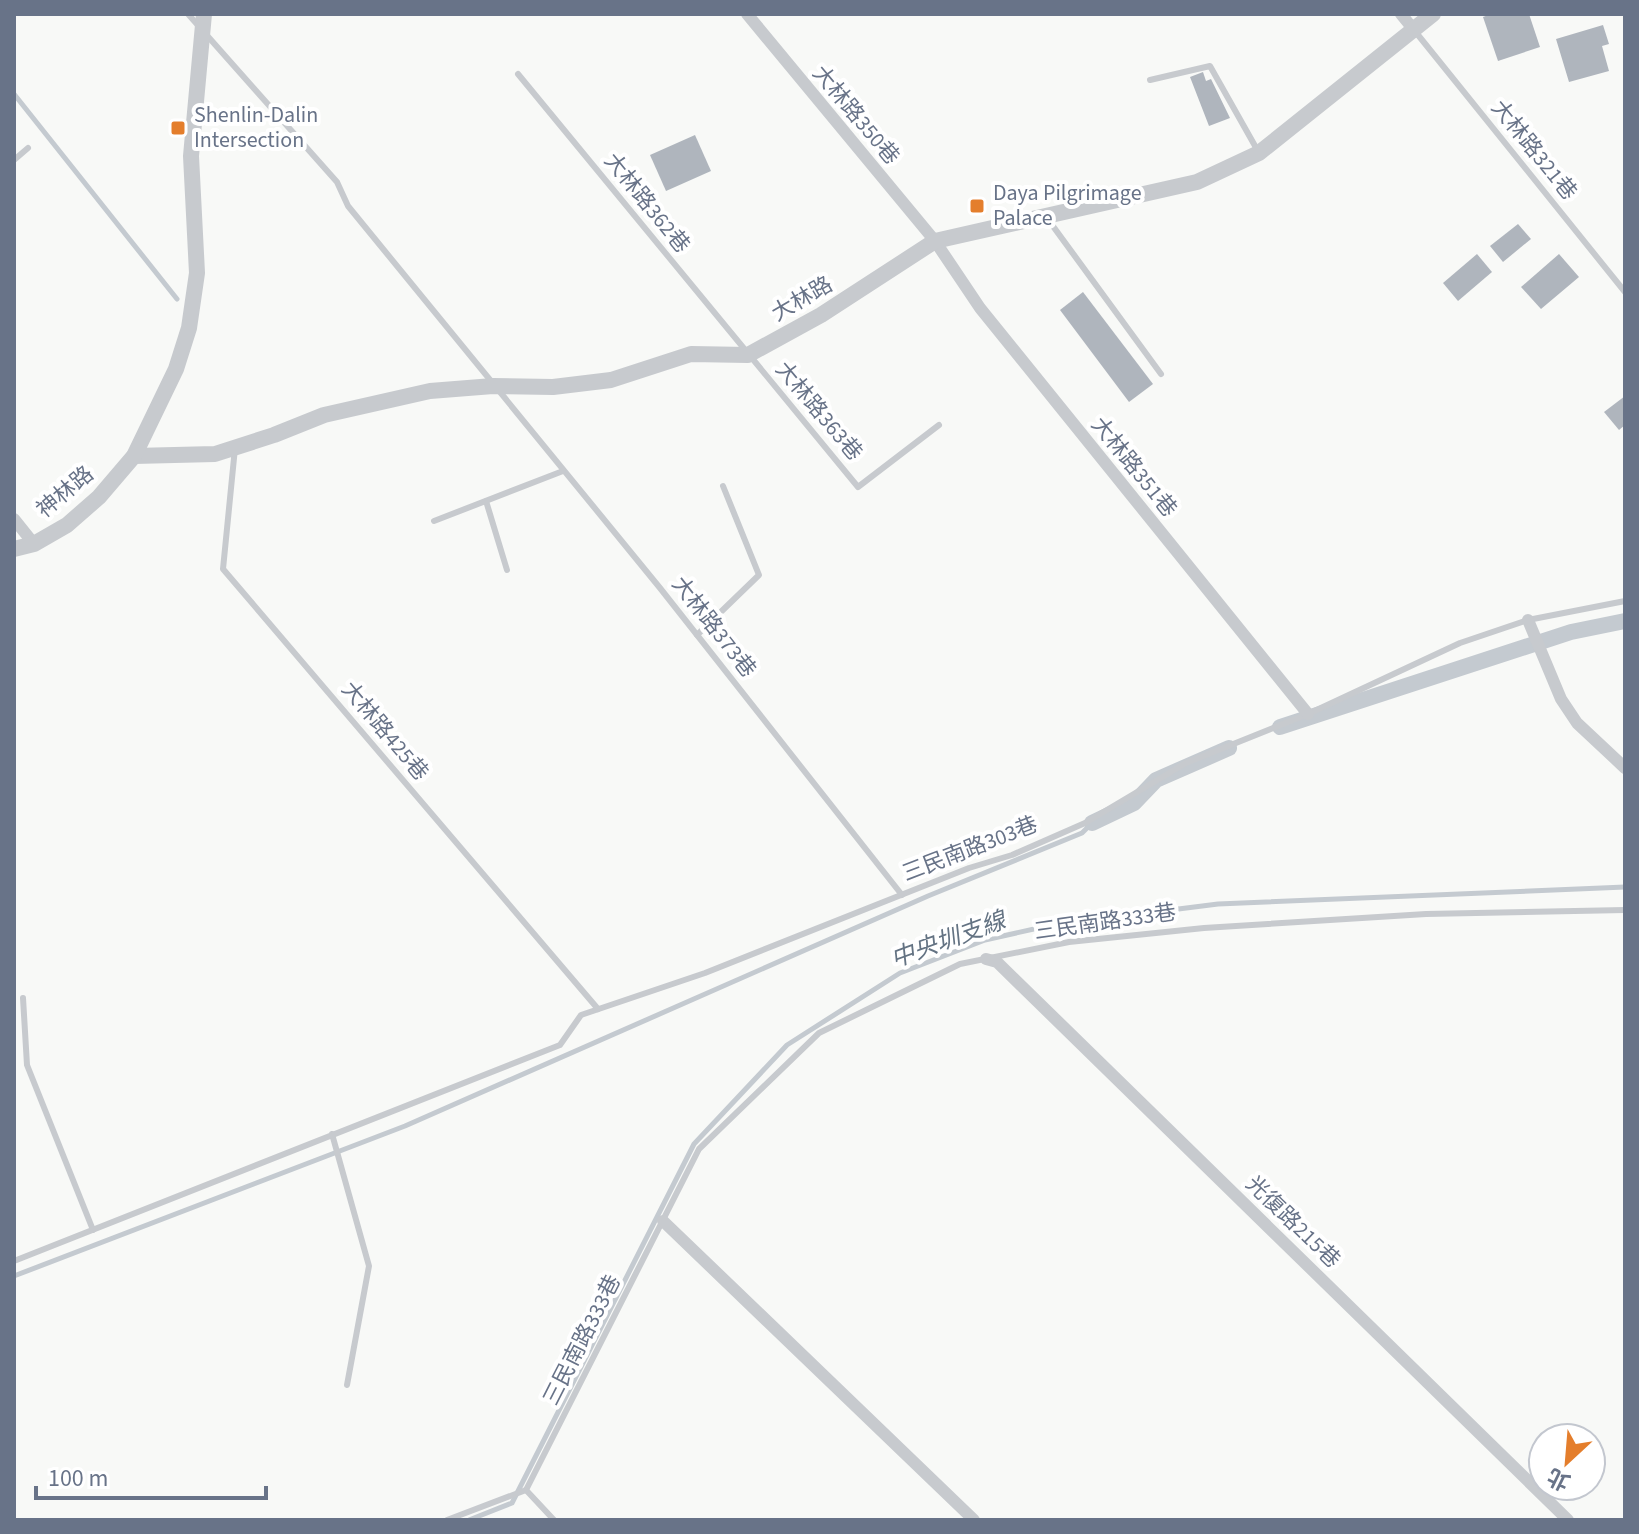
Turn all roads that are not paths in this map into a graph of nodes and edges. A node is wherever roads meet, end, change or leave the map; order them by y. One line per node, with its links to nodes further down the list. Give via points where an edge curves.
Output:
1 (188, 14): 7 (lane, 大林路373巷)
2 (204, 14): 7 (street, 神林路)
3 (747, 14): 14 (street, 大林路350巷)
4 (1401, 14): 6 (street)
5 (1433, 14): 6 (street, 大林路)
6 (1414, 30): 11 (street, 大林路); 15 (lane, 大林路321巷)
7 (202, 32): 18 (lane, 大林路373巷, via 337,182 348,206); 21 (street, 神林路, via 191,156 197,273 189,328 176,369)
8 (518, 74): 16 (lane, 大林路362巷)
9 (1150, 80): 11 (lane, via 1210,66)
10 (28, 148): 12 (lane)
11 (1259, 153): 13 (street, 大林路, via 1197,182)
12 (14, 160)
13 (1045, 216): 14 (street, 大林路); 17 (lane)
14 (935, 241): 16 (street, 大林路); 33 (street, 大林路351巷, via 980,308)
15 (1625, 292)
16 (748, 355): 18 (street, 大林路, via 691,354 611,380 553,387); 19 (lane, 大林路363巷, via 858,487)
17 (1161, 374)
18 (493, 386): 20 (street, 大林路, via 430,391 324,415); 22 (lane, 大林路373巷)
19 (939, 425)
20 (235, 448): 21 (street, 大林路, via 215,454); 39 (lane, 大林路425巷, via 223,569)
21 (134, 456): 27 (street, 神林路, via 99,497)
22 (563, 471): 24 (lane); 32 (lane, 大林路373巷)
23 (723, 486): 32 (lane, via 759,575)
24 (486, 501): 26 (lane); 29 (lane)
25 (14, 519): 27 (street)
26 (434, 521)
27 (34, 544): 28 (street, 神林路)
28 (14, 549)
29 (507, 570)
30 (1625, 601): 31 (lane, 三民南路303巷)
31 (1528, 621): 33 (lane, 三民南路303巷, via 1460,643); 34 (street, via 1561,699 1577,723)
32 (697, 635): 35 (lane, 大林路373巷)
33 (1308, 714): 35 (lane, 三民南路303巷, via 1186,763 1085,823)
34 (1625, 768)
35 (902, 895): 39 (lane, 三民南路303巷)
36 (1625, 910): 37 (lane, 三民南路333巷, via 1426,914 1204,928 1069,942)
37 (986, 959): 41 (lane, 三民南路333巷, via 960,964 819,1033 699,1149); 49 (street, 光復路215巷, via 997,962)
38 (23, 998): 42 (lane, via 27,1065)
39 (598, 1009): 40 (lane, 三民南路303巷, via 581,1015 560,1045)
40 (332, 1134): 42 (lane, 三民南路303巷); 44 (lane, via 369,1266)
41 (663, 1221): 45 (lane, 三民南路333巷); 48 (street)
42 (93, 1230): 43 (lane, 三民南路303巷)
43 (14, 1261)
44 (347, 1385)
45 (526, 1490): 46 (lane); 47 (lane)
46 (447, 1520)
47 (554, 1520)
48 (974, 1520)
49 (1568, 1520)

